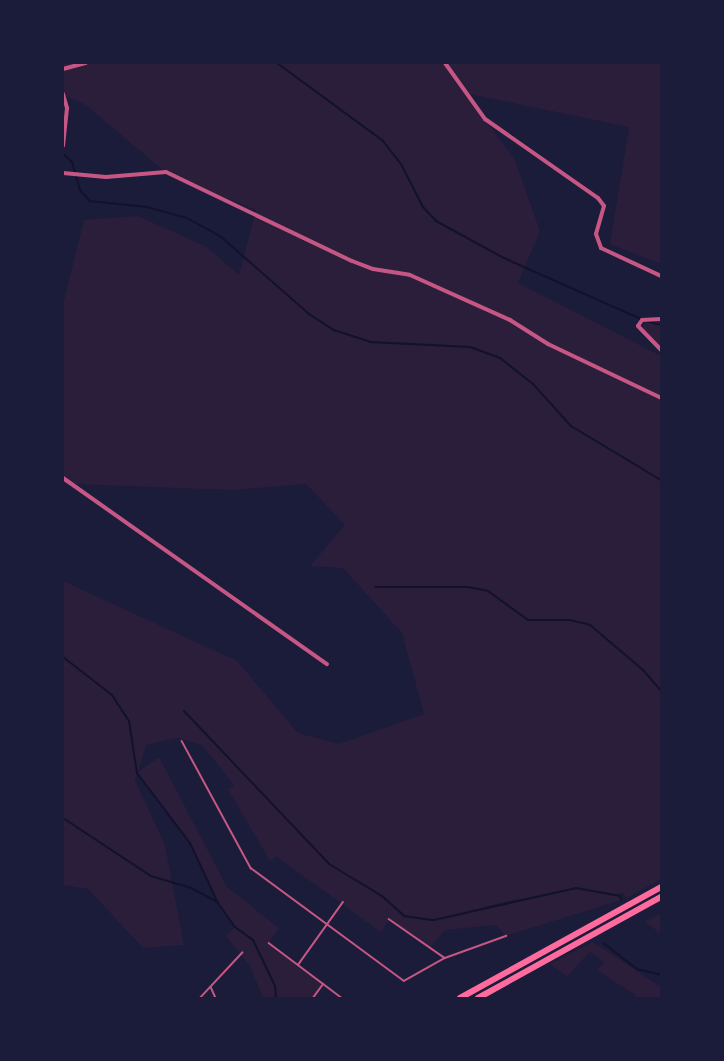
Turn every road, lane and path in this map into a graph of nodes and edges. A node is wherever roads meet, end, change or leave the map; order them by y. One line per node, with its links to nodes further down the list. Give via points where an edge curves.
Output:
1 (86, 63): 3 (street)
2 (445, 63): 7 (street, via 485,119 603,204 596,234 601,248)
3 (63, 69)
4 (63, 94): 5 (street, via 68,108)
5 (63, 146)
6 (63, 173): 10 (street, via 106,177 166,172 352,261 410,275 510,320 548,344)
7 (661, 276)
8 (661, 319): 9 (street, via 642,320 638,326)
9 (661, 350)
10 (661, 398)
11 (63, 478): 12 (street)
12 (327, 664)
13 (182, 741): 18 (lane, via 250,868)
14 (661, 887): 30 (highway)
15 (661, 897): 31 (highway)
16 (343, 902): 18 (lane)
17 (389, 919): 22 (lane)
18 (328, 923): 22 (lane, via 405,981); 23 (lane)
19 (506, 936): 22 (lane)
20 (269, 943): 23 (lane)
21 (242, 953): 25 (lane)
22 (445, 958)
23 (298, 965): 24 (lane)
24 (323, 984): 28 (lane); 29 (lane)
25 (211, 986): 26 (lane); 27 (lane)
26 (200, 998)
27 (216, 998)
28 (313, 998)
29 (342, 998)
30 (460, 998)
31 (478, 998)

